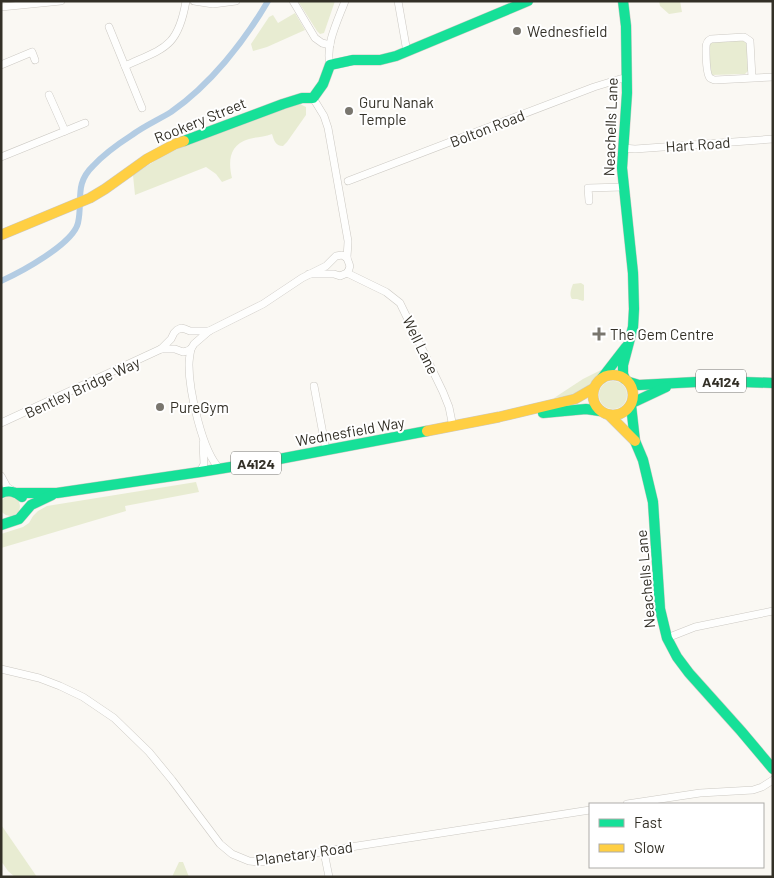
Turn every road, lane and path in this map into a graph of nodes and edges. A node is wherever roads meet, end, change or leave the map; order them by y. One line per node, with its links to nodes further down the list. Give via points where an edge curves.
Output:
1 (61, 1): 11 (street)
2 (186, 1): 18 (street, via 176,36 160,50)
3 (194, 1): 4 (street, via 213,4)
4 (236, 1)
5 (293, 1): 13 (street, via 316,38)
6 (345, 1): 13 (street)
7 (398, 1): 14 (street)
8 (528, 1): 10 (street)
9 (623, 2): 20 (street, Neachells Lane)
10 (517, 4): 14 (street)
11 (1, 7)
12 (109, 27): 18 (street)
13 (330, 45): 17 (street)
14 (407, 52): 17 (street, via 380,60 353,60)
15 (35, 60): 16 (street, via 32,52)
16 (1, 65)
17 (330, 65): 23 (street)
18 (125, 66): 24 (street)
19 (773, 77): 21 (street)
20 (627, 78): 28 (street, Neachells Lane); 30 (street, Bolton Road, via 594,87)
21 (752, 78): 21 (street, via 710,78 708,41 744,37 750,41)
22 (49, 95): 26 (street)
23 (313, 98): 33 (street, Rookery Street, via 302,98 268,109 164,149 90,198); 34 (street, via 328,128 348,241)
24 (142, 108)
25 (85, 123): 26 (street)
26 (65, 131): 29 (street)
27 (773, 139): 28 (street, Hart Road)
28 (623, 148): 31 (street, Neachells Lane)
29 (1, 157)
30 (348, 181)
31 (624, 187): 32 (street, via 588,184); 42 (street, Neachells Lane, via 634,289 634,327)
32 (589, 200)
33 (1, 235)
34 (345, 257): 35 (street, via 336,256); 36 (street)
35 (331, 261): 37 (street); 38 (street, via 330,269)
36 (349, 270): 38 (street, via 340,276); 57 (street, Well Lane, via 391,296 402,307 444,392)
37 (309, 274): 38 (street); 40 (street, via 263,304)
38 (334, 274)
39 (190, 331): 40 (street); 41 (street, via 185,328 177,330); 43 (street, via 194,337)
40 (209, 331): 43 (street)
41 (171, 339): 44 (street); 45 (street)
42 (628, 343): 47 (street, Neachells Lane); 48 (street, Neachells Lane, via 623,365)
43 (192, 347): 45 (street, via 187,351); 46 (street)
44 (161, 350): 45 (street); 56 (street, Bentley Bridge Way)
45 (177, 350): 46 (street)
46 (189, 363): 58 (street)
47 (602, 378): 48 (street, via 614,375); 52 (street)
48 (627, 381): 50 (street, A4124, via 639,385); 53 (street, via 634,396)
49 (772, 382): 50 (street, A4124)
50 (672, 384): 53 (street, A4124)
51 (314, 386): 60 (street)
52 (594, 388): 54 (street, via 596,406); 55 (street, Wednesfield Way / A4124, via 575,399)
53 (631, 404): 54 (street, via 622,414); 59 (street, Neachells Lane)
54 (605, 413): 55 (street, Wednesfield Way / A4124, via 586,409); 59 (street, Neachells Lane)
55 (499, 417): 57 (street, Wednesfield Way / A4124)
56 (1, 423)
57 (453, 427): 60 (street, Wednesfield Way / A4124)
58 (203, 440): 61 (street); 62 (street, via 204,464)
59 (635, 441): 70 (street, Neachells Lane, via 653,502 660,609)
60 (326, 450): 61 (street, Wednesfield Way / A4124)
61 (220, 469): 62 (street, Wednesfield Way / A4124)
62 (200, 472): 66 (street, Wednesfield Way / A4124)
63 (1, 476): 64 (street, via 7,487)
64 (16, 492): 65 (street, Wednesfield Way); 66 (street, Wednesfield Way / A4124); 67 (street, via 24,499)
65 (1, 493)
66 (57, 493): 67 (street, Wednesfield Way / A4124, via 31,504)
67 (25, 511): 68 (street, Wednesfield Way, via 19,519)
68 (4, 522)
69 (773, 611): 70 (street, via 695,627)
70 (667, 638): 72 (street, Neachells Lane, via 688,673)
71 (1, 669): 76 (street, Planetary Road, via 60,686 114,718 149,752 220,844 232,854 260,862)
72 (773, 769)
73 (773, 780): 74 (street, via 753,790 700,793)
74 (634, 803)
75 (589, 810): 76 (street, Planetary Road)
76 (324, 852): 77 (street)
77 (330, 877)

